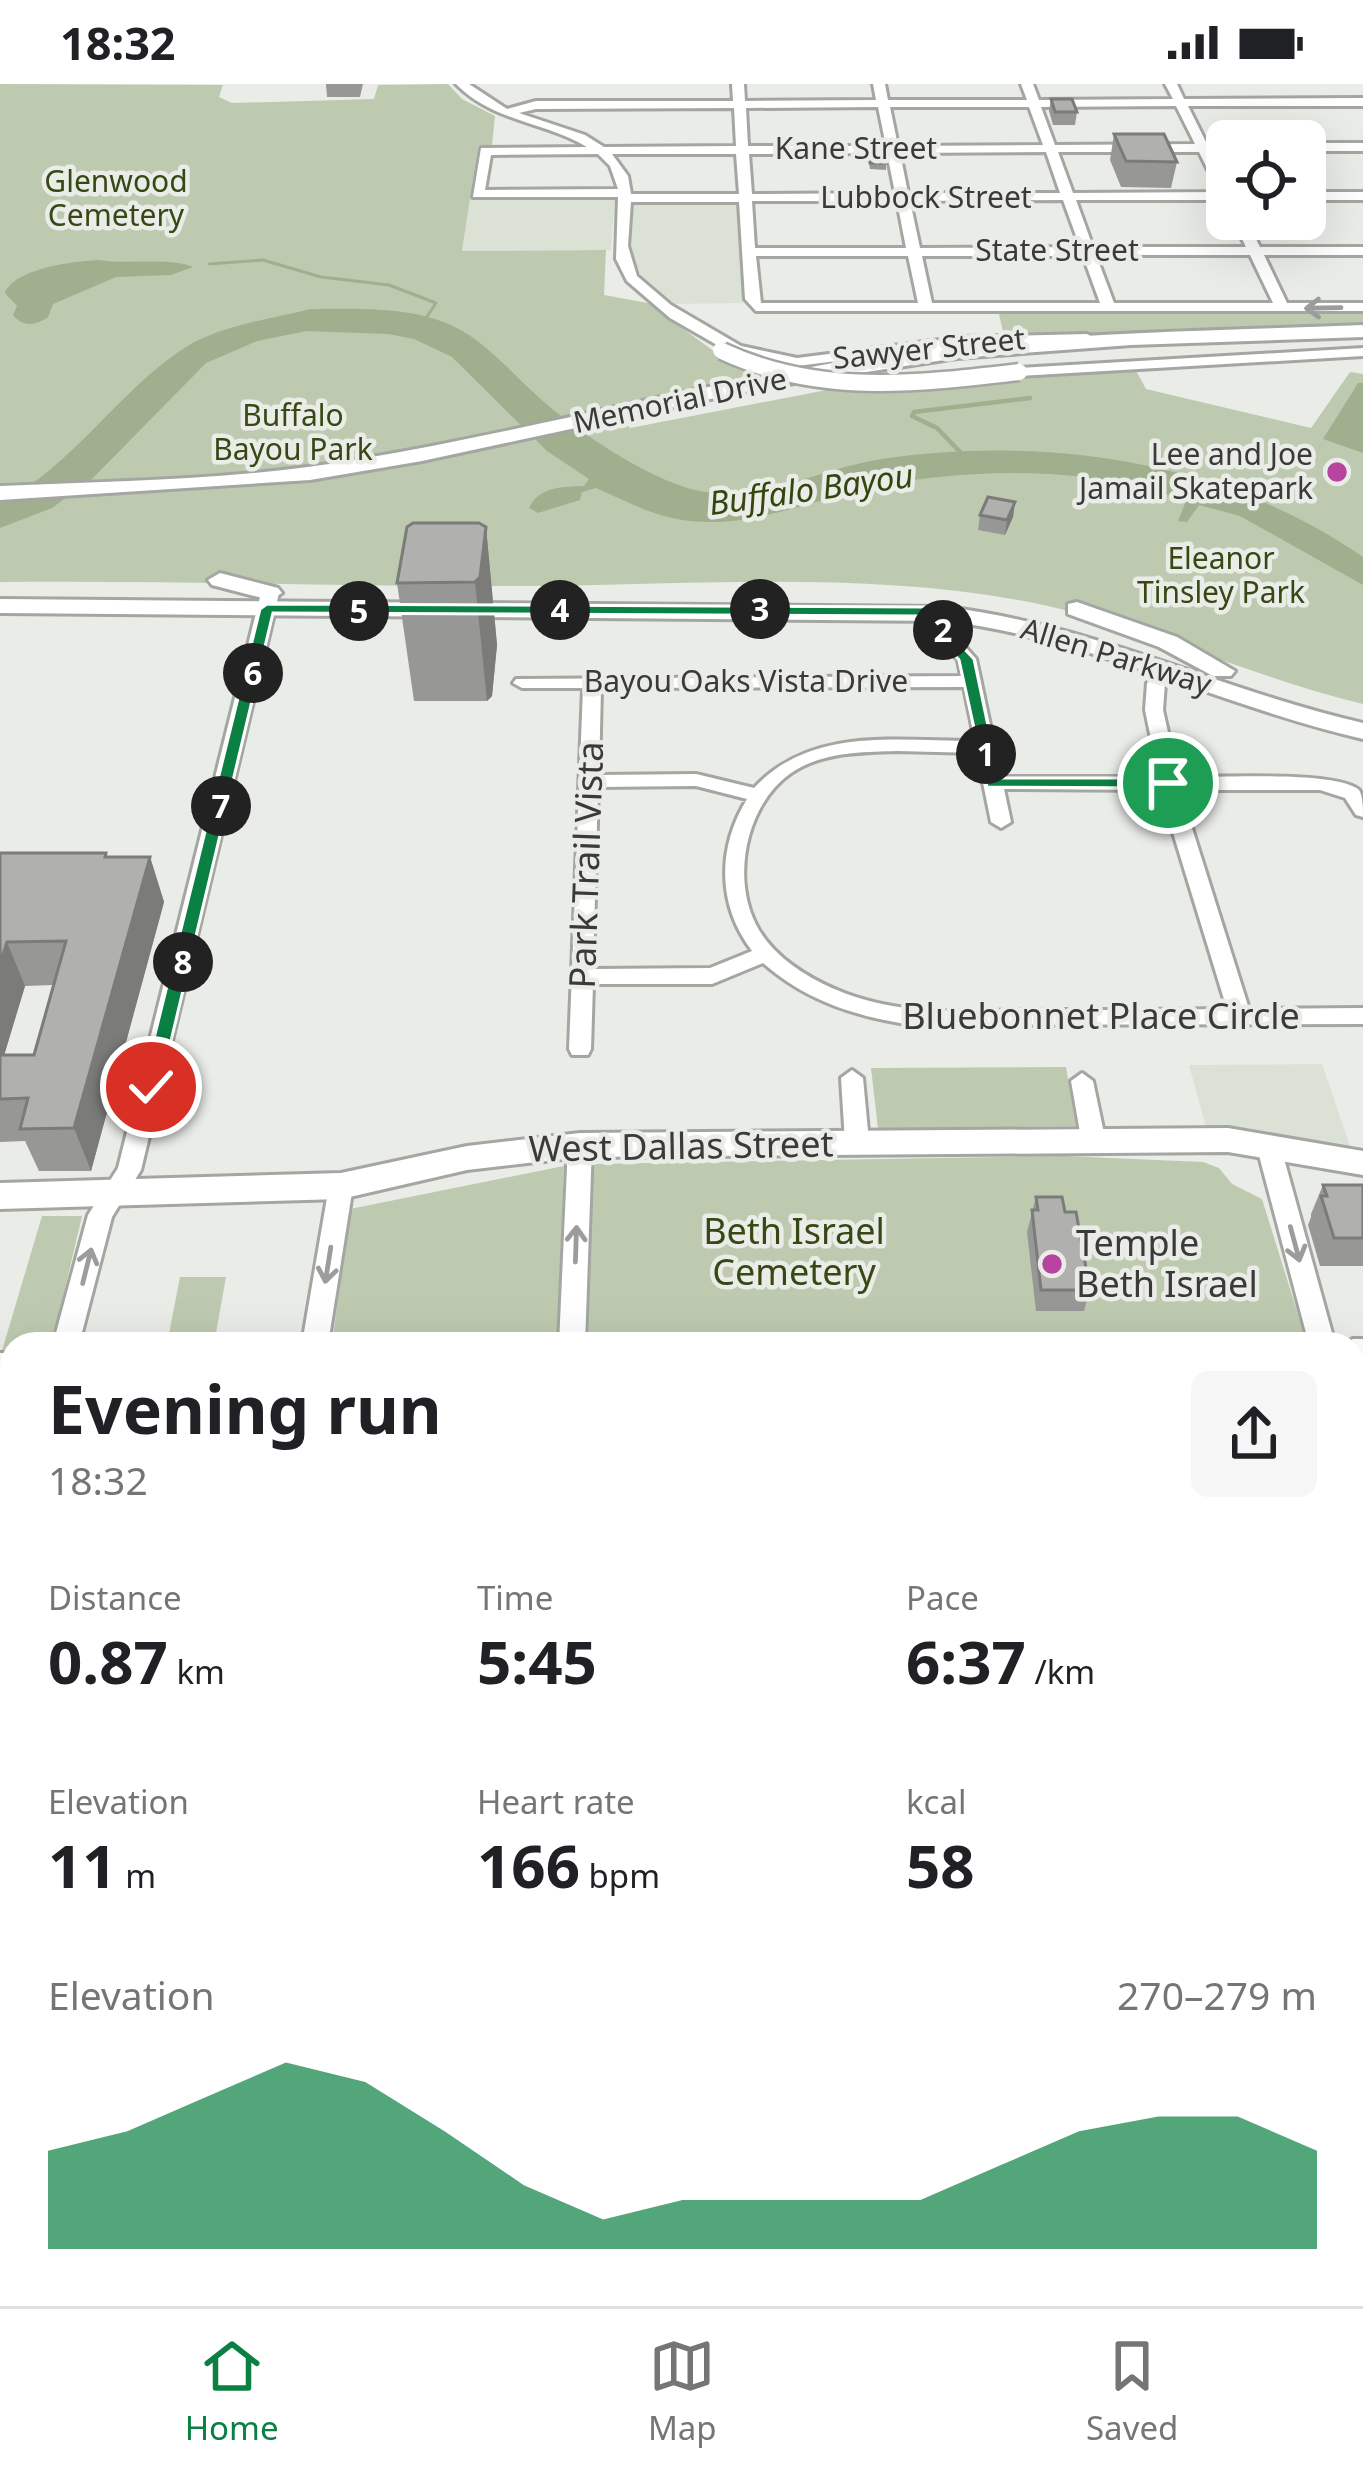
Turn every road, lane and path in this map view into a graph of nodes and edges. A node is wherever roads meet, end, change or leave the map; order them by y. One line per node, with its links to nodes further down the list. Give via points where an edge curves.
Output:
1 (462, 84): 12 (street)
2 (592, 84): 13 (street)
3 (738, 84): 11 (street)
4 (879, 84): 9 (street)
5 (1027, 84): 10 (street)
6 (1171, 84): 8 (street)
7 (1363, 102): 8 (street)
8 (1181, 103): 10 (street); 18 (street)
9 (883, 104): 10 (street); 11 (street); 19 (street)
10 (1034, 104): 17 (street)
11 (740, 105): 13 (street); 20 (street)
12 (505, 112): 13 (street, via 528,105); 14 (street)
13 (591, 116): 14 (street)
14 (573, 134): 21 (street)
15 (1326, 147): 16 (street)
16 (1363, 147)
17 (1050, 148): 18 (street, Kane Street); 19 (street, Kane Street); 28 (street)
18 (1203, 148): 22 (street)
19 (893, 149): 20 (street, Kane Street); 30 (street)
20 (743, 150): 21 (street, Kane Street); 29 (street)
21 (601, 151): 23 (street, Kane Street, via 485,151); 24 (street, via 621,175)
22 (1206, 154)
23 (478, 194): 24 (street, Lubbock Street)
24 (625, 196): 29 (street, Lubbock Street); 37 (street, Sawyer Street, via 627,271)
25 (1206, 196): 28 (street, Lubbock Street)
26 (1326, 196): 27 (street)
27 (1363, 196)
28 (1068, 197): 30 (street, Lubbock Street); 33 (street)
29 (745, 198): 30 (street, Lubbock Street); 35 (street)
30 (903, 198): 36 (street)
31 (1250, 240): 34 (street)
32 (1363, 250): 34 (street, State Street)
33 (1088, 251): 34 (street, State Street); 36 (street, State Street); 41 (street)
34 (1255, 251): 38 (street)
35 (750, 252): 36 (street, State Street); 40 (street, via 756,307)
36 (914, 252): 40 (street)
37 (667, 308): 43 (street, Sawyer Street, via 736,350 797,362 984,339); 46 (street, Sawyer Street, bridge, via 720,350 767,371 849,385)
38 (1283, 308): 39 (street, one-way to 38); 41 (street)
39 (1363, 308)
40 (926, 309): 41 (street)
41 (1109, 309)
42 (1363, 332): 43 (main road, Memorial Drive)
43 (1132, 338): 48 (main road, Memorial Drive, via 895,360)
44 (1363, 342): 47 (main road, Memorial Drive)
45 (1363, 352): 46 (street, Sawyer Street)
46 (1314, 353): 47 (main road)
47 (1057, 356): 48 (main road, Memorial Drive)
48 (639, 415): 50 (main road, Memorial Drive, via 311,484)
49 (0, 493): 50 (main road, Memorial Drive)
50 (98, 493): 51 (main road, Memorial Drive)
51 (0, 503)
52 (220, 580): 54 (main road)
53 (0, 590): 54 (main road, Allen Parkway)
54 (269, 601): 55 (main road, Allen Parkway); 57 (main road, Allen Parkway); 58 (main road, Allen Parkway, via 929,596 1059,617); 85 (street)
55 (0, 606)
56 (1077, 609): 58 (main road)
57 (925, 612): 59 (street, via 967,659); 64 (main road, Allen Parkway, via 1088,642 1259,704)
58 (1222, 670): 63 (main road, Allen Parkway)
59 (971, 680): 61 (street, Bayou Oaks Vista Drive); 65 (street)
60 (522, 682): 61 (street, Bayou Oaks Vista Drive)
61 (592, 682): 66 (street, Park Trail Vista)
62 (1154, 694): 68 (street)
63 (1363, 712)
64 (1363, 731)
65 (985, 747): 67 (street); 69 (street, via 843,748 790,766)
66 (590, 781): 69 (street, via 696,780); 73 (street, Park Trail Vista)
67 (992, 783): 68 (street); 71 (street)
68 (1168, 783): 70 (street, via 1322,784 1352,794); 74 (street)
69 (757, 795): 72 (street, via 740,830 735,876 743,916)
70 (1363, 811)
71 (1001, 822)
72 (765, 954): 73 (street, via 712,976); 74 (street, Bluebonnet Place Circle, via 880,1016)
73 (582, 977): 76 (street, Park Trail Vista)
74 (1240, 1015): 75 (street, Bluebonnet Place Circle)
75 (1363, 1016)
76 (580, 1049)
77 (852, 1078): 80 (street)
78 (1082, 1081): 79 (street)
79 (1093, 1138): 80 (main road, West Dallas Street); 82 (main road, West Dallas Street)
80 (857, 1142): 81 (main road, West Dallas Street)
81 (580, 1144): 84 (main road, West Dallas Street, via 467,1157); 89 (street, one-way to 81)
82 (1268, 1144): 83 (main road, West Dallas Street); 90 (street, one-way to 90)
83 (1363, 1163)
84 (341, 1186): 85 (main road, West Dallas Street); 88 (street, one-way to 88)
85 (117, 1194): 86 (main road, West Dallas Street); 87 (street, one-way to 85, via 100,1215)
86 (0, 1196)
87 (69, 1332)
88 (317, 1332)
89 (572, 1332)
90 (1319, 1332)

